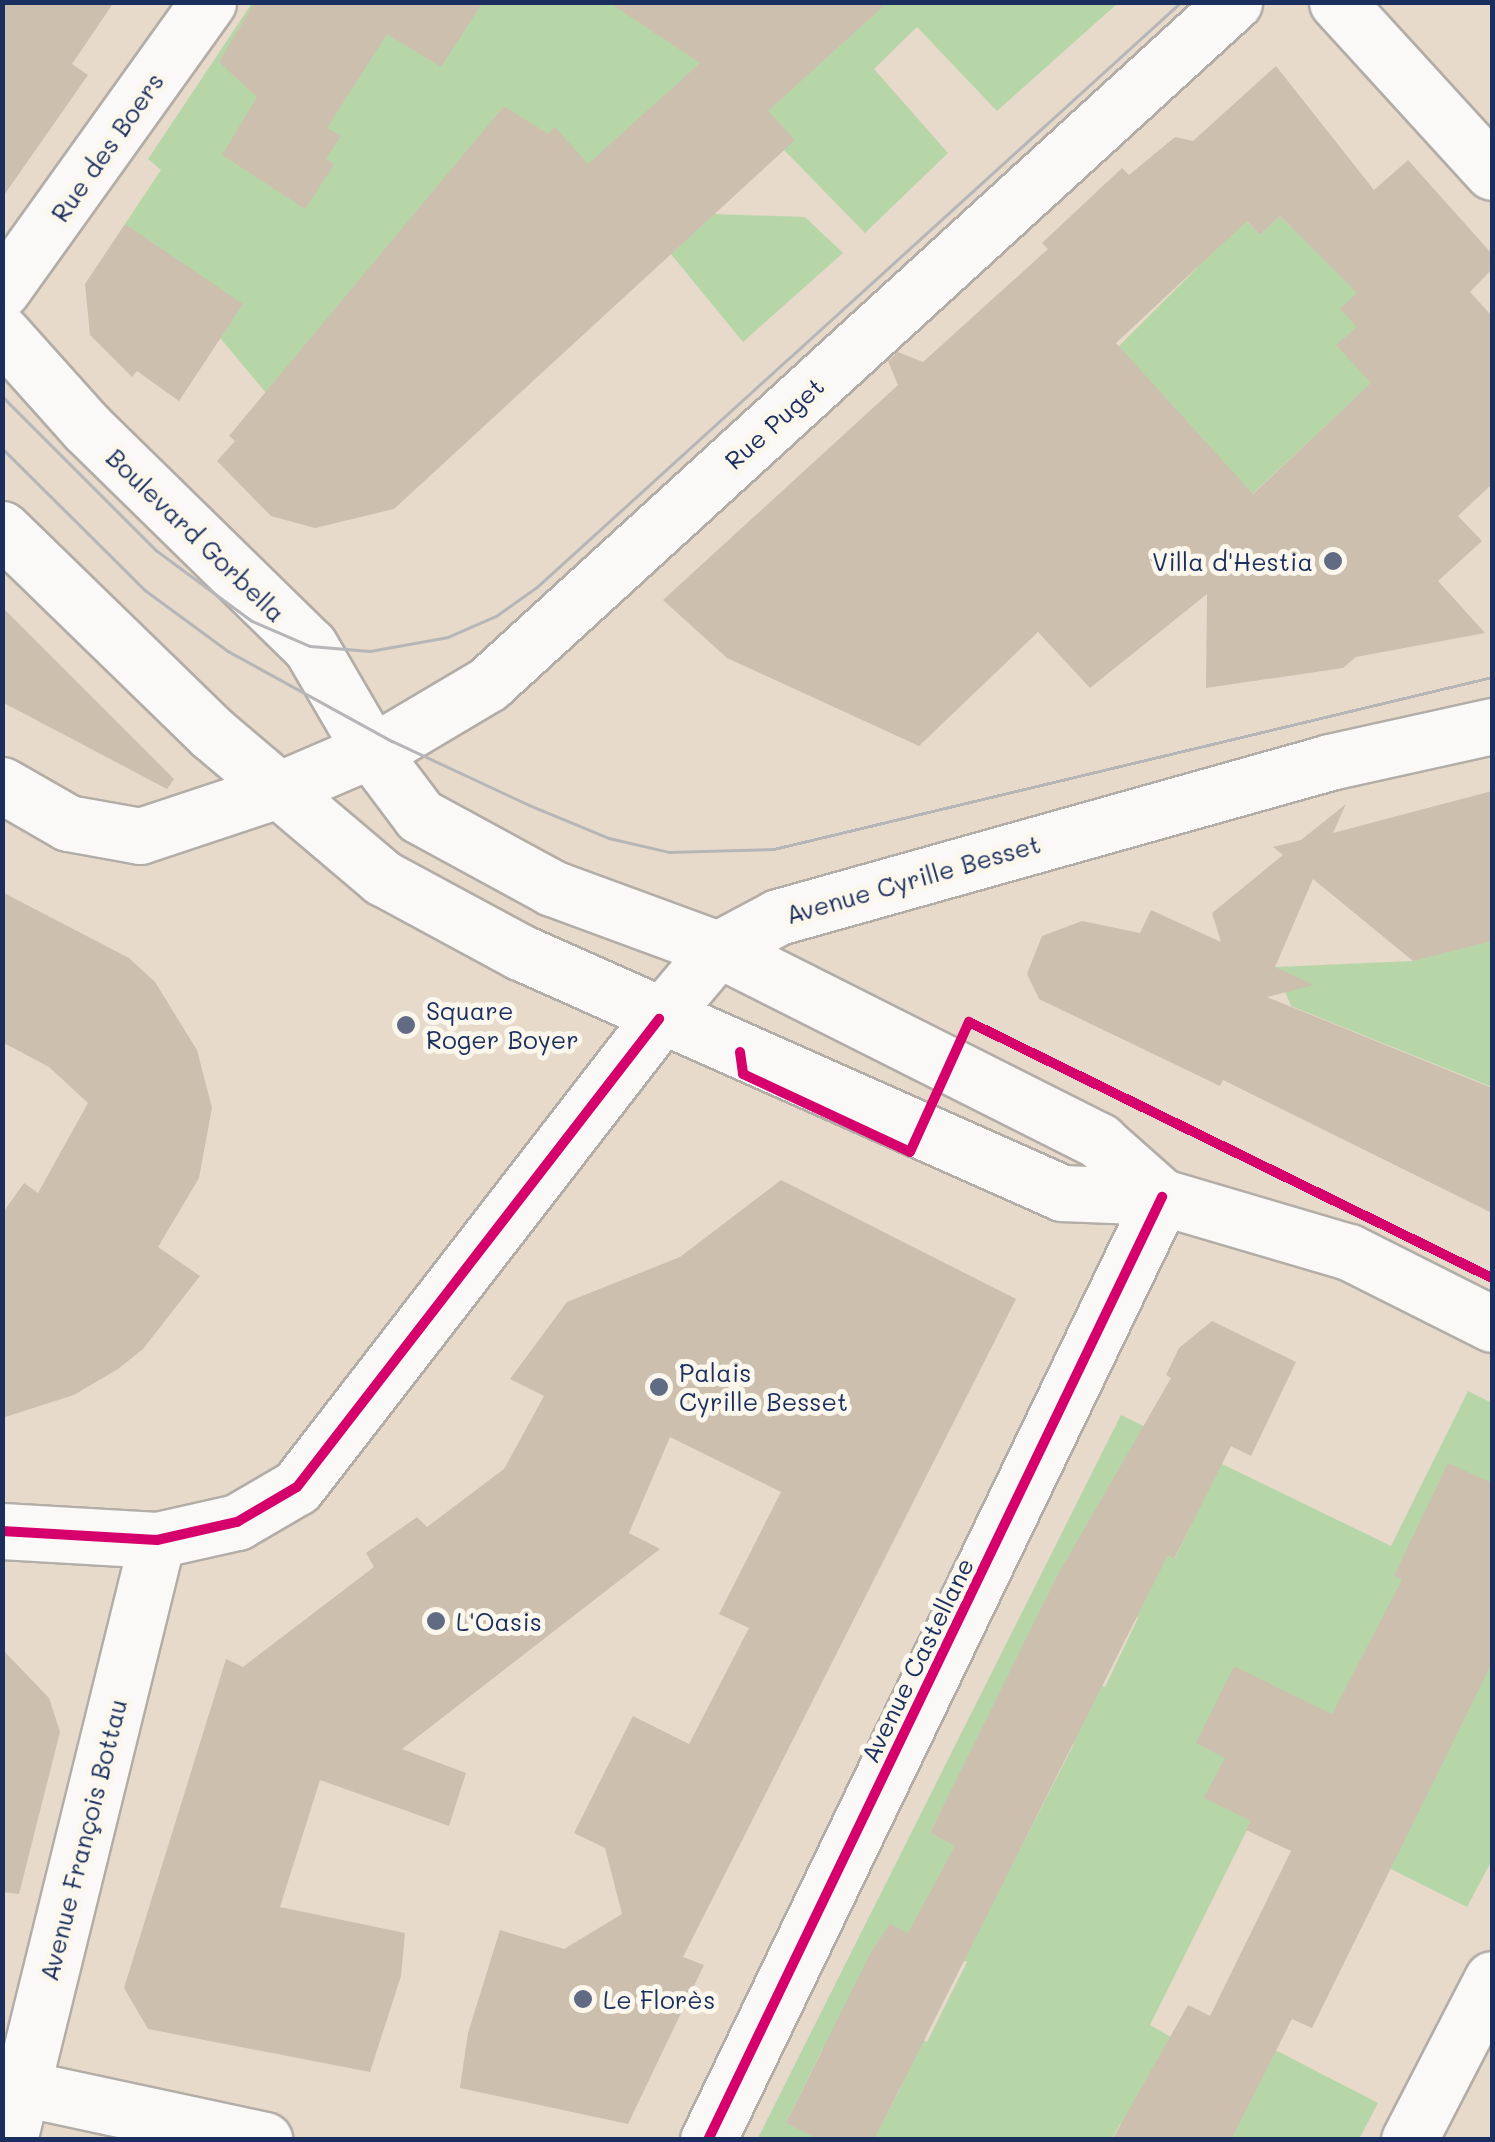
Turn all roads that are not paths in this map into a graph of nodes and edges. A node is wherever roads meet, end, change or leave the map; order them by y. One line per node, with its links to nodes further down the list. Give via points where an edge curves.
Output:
1 (208, 2): 5 (main road, Rue des Boers)
2 (1234, 2): 9 (main road, Rue Puget, via 488,684)
3 (1337, 2): 4 (main road)
4 (1492, 172)
5 (2, 290)
6 (2, 333): 9 (main road, Boulevard Gorbella, via 86,427 310,646)
7 (2, 529): 11 (main road)
8 (1492, 726): 12 (main road, Avenue Cyrille Besset, via 1330,762 842,896 778,917)
9 (371, 751): 11 (main road, Rue Puget); 12 (main road, Boulevard Gorbella, via 420,816 446,834 552,888)
10 (2, 785): 11 (main road, Rue Puget, via 68,823 140,836)
11 (278, 790): 13 (main road, via 383,878)
12 (718, 949): 13 (main road, Avenue Cyrille Besset); 14 (main road, Boulevard Gorbella, via 1099,1141)
13 (660, 1019): 14 (main road, via 1062,1193); 17 (main road, Avenue Cyrille Besset, via 297,1487 237,1522)
14 (1162, 1197): 15 (main road, via 1349,1252); 21 (main road, Avenue Castellane)
15 (1492, 1324)
16 (2, 1531): 17 (main road, Avenue Cyrille Besset)
17 (157, 1540): 19 (main road, Avenue François Bottau)
18 (1492, 1980): 22 (main road)
19 (15, 2114): 20 (main road)
20 (264, 2140)
21 (708, 2140)
22 (1409, 2140)

